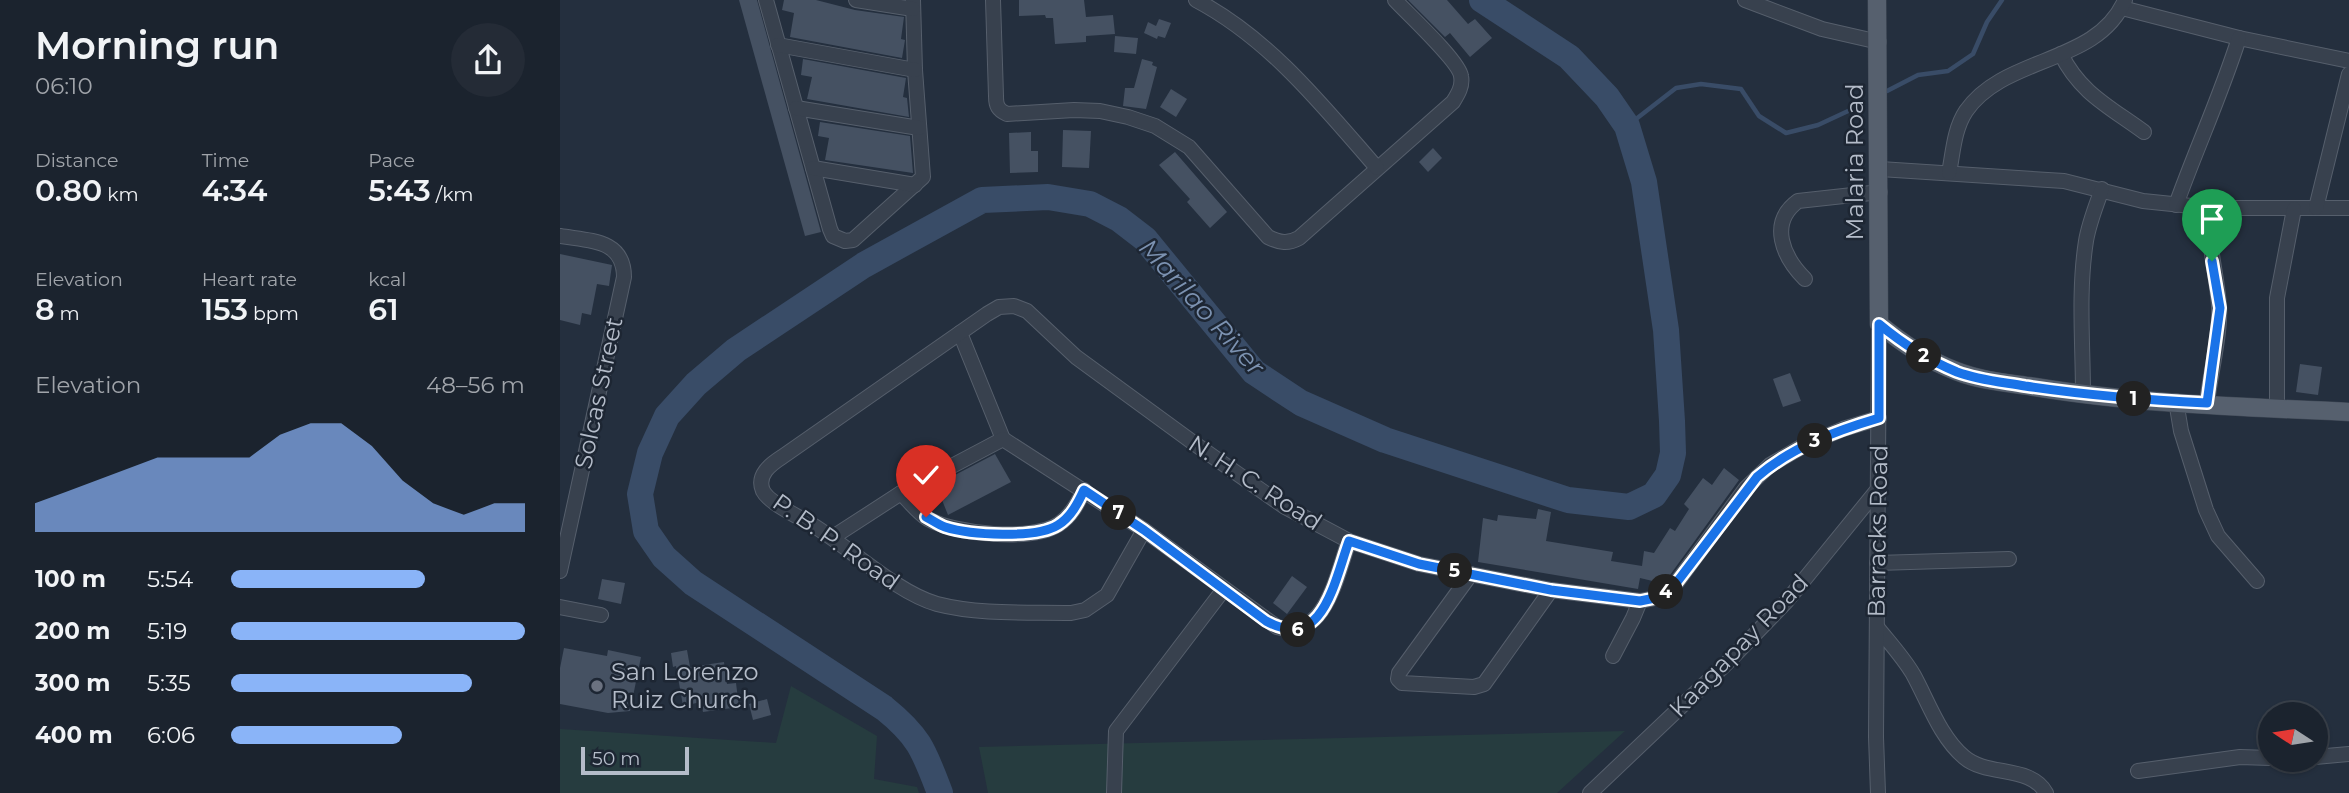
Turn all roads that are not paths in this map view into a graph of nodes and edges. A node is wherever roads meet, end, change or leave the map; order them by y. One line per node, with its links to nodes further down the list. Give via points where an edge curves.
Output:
1 (766, 0): 12 (street)
2 (856, 0): 9 (street)
3 (993, 0): 20 (street, via 996,106 1000,111 1100,111 1155,127 1189,146 1276,241 1299,238)
4 (1196, 0): 20 (street, via 1253,37)
5 (1395, 0): 20 (street, via 1459,68 1462,85 1453,102)
6 (1745, 0): 11 (street, via 1822,29)
7 (1877, 0): 11 (main road, Malaria Road)
8 (2124, 4): 10 (street); 13 (street, via 2111,24)
9 (913, 5): 15 (street)
10 (2239, 38): 14 (street); 27 (street)
11 (1879, 42): 22 (main road, Malaria Road)
12 (778, 45): 15 (street); 17 (street)
13 (2061, 54): 19 (street, via 2083,88); 23 (street, via 2002,79 1978,97 1957,130)
14 (2349, 61)
15 (915, 70): 18 (street)
16 (2349, 74): 29 (street)
17 (796, 108): 18 (street); 21 (street)
18 (919, 128): 24 (street, via 923,177)
19 (2144, 132)
20 (1377, 167)
21 (813, 168): 24 (street); 24 (street, via 833,236 845,242 853,240)
22 (1880, 169): 23 (street); 26 (main road, Malaria Road)
23 (1949, 173): 25 (street, via 2064,181)
24 (915, 185)
25 (2102, 189): 27 (street); 37 (street, via 2083,263)
26 (1880, 192): 33 (street, via 1798,201 1787,209 1781,225 1784,250); 35 (main road, Malaria Road)
27 (2176, 205): 28 (street)
28 (2211, 208): 31 (street); 39 (street, via 2210,246 2220,308)
29 (2316, 208): 30 (street); 31 (street)
30 (2349, 208)
31 (2294, 209): 40 (street, via 2277,298)
32 (560, 236): 52 (street, Solcas Street, via 602,243 620,256 624,266)
33 (1805, 279)
34 (1014, 306): 36 (street, P. B. P. Road, via 999,307); 49 (street, N. H. C. Road, via 1027,311 1076,357 1195,444 1285,507)
35 (1879, 324): 37 (main road, via 1903,344 1958,372); 42 (street, Barracks Road)
36 (960, 333): 43 (street); 48 (street, P. B. P. Road, via 767,468 763,490 772,500)
37 (2083, 395): 38 (main road)
38 (2176, 401): 39 (main road); 54 (street, via 2206,510 2218,536)
39 (2207, 403): 40 (main road)
40 (2277, 408): 41 (main road)
41 (2349, 412)
42 (1879, 418): 44 (street, Barracks Road); 57 (street, via 1833,433 1770,465 1746,488 1677,582 1660,597)
43 (1003, 439): 45 (street); 46 (street)
44 (1878, 489): 51 (street, Barracks Road); 67 (street, Kaagapay Road, via 1786,602)
45 (1084, 490): 46 (street, via 1059,525 1039,532 999,534 946,527 926,517); 47 (street)
46 (901, 492): 48 (street)
47 (1144, 530): 48 (street, P. B. P. Road, via 1107,595 1085,610 1071,613 935,604 912,594); 55 (street)
48 (833, 537)
49 (1349, 541): 53 (street, N. H. C. Road, via 1419,564); 55 (street, via 1326,604 1311,624 1301,629 1277,627)
50 (2008, 559): 51 (street)
51 (1877, 563): 60 (street, Barracks Road)
52 (560, 571)
53 (1471, 574): 56 (street, N. H. C. Road); 56 (street, via 1399,673 1402,683 1484,684)
54 (2257, 581)
55 (1224, 589): 66 (street, via 1116,731)
56 (1551, 590): 57 (street, N. H. C. Road)
57 (1640, 601): 61 (street)
58 (560, 607): 59 (street)
59 (601, 615)
60 (1877, 627): 68 (street, Barracks Road); 69 (street, via 1911,671 1950,741 1964,757 1977,766 2034,779)
61 (1613, 656)
62 (2349, 754): 63 (street)
63 (2328, 756)
64 (2258, 758): 65 (street)
65 (2138, 771)
66 (1114, 793)
67 (1590, 793)
68 (1878, 793)
69 (2046, 793)

